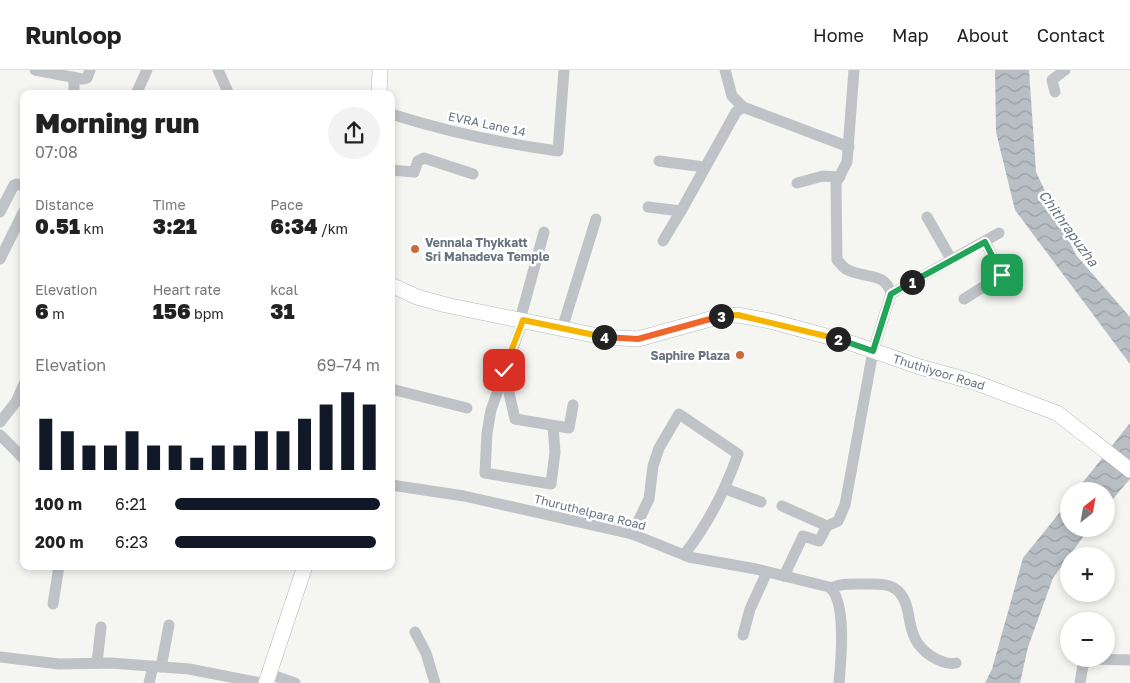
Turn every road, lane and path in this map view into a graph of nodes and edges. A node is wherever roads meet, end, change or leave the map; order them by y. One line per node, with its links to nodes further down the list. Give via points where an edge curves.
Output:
1 (34, 70): 10 (street)
2 (90, 70): 10 (street, via 87,78)
3 (147, 70): 12 (street)
4 (218, 70): 13 (street)
5 (380, 70): 14 (main road)
6 (564, 70): 17 (street, EVRA Lane 14, via 558,151 499,143)
7 (724, 70): 16 (street, via 732,96)
8 (854, 70): 18 (street)
9 (1064, 70): 15 (street, via 1052,80)
10 (74, 77): 11 (street)
11 (74, 90)
12 (138, 90)
13 (227, 90)
14 (379, 90)
15 (1055, 92)
16 (742, 107): 18 (street); 20 (street)
17 (395, 115)
18 (849, 147): 23 (street)
19 (660, 162): 20 (street)
20 (704, 167): 27 (street)
21 (395, 170): 22 (street, via 414,172 420,158 424,158)
22 (473, 174)
23 (840, 177): 24 (street, via 823,176); 39 (street, via 836,184 837,260 846,269 883,280)
24 (797, 183)
25 (20, 185): 28 (street, via 14,185)
26 (648, 207): 27 (street)
27 (681, 211): 34 (street)
28 (0, 212)
29 (927, 217): 37 (street)
30 (20, 219): 36 (street)
31 (596, 220): 42 (street)
32 (544, 232): 41 (street)
33 (999, 233): 35 (street)
34 (663, 241)
35 (985, 242): 37 (street); 40 (street, via 1002,275)
36 (0, 259)
37 (952, 259): 39 (street)
38 (395, 287): 41 (main road, Thuthiyoor Road, via 446,305)
39 (891, 294): 43 (street)
40 (964, 299)
41 (521, 320): 42 (main road, Thuthiyoor Road); 44 (street)
42 (562, 329): 43 (main road, Thuthiyoor Road, via 603,337 638,339 721,316 738,315 839,339)
43 (873, 351): 55 (main road, Thuthiyoor Road, via 974,382 1058,414); 60 (street, via 846,505 838,521)
44 (504, 370): 47 (street); 48 (street)
45 (395, 390): 50 (street)
46 (20, 393): 51 (street)
47 (495, 398): 48 (street); 52 (street, via 487,433 485,473 551,484 555,452)
48 (511, 398): 52 (street, via 515,419)
49 (573, 405): 52 (street, via 569,428)
50 (467, 408)
51 (0, 422)
52 (553, 426)
53 (0, 434): 54 (street)
54 (20, 455)
55 (1130, 470)
56 (395, 486): 61 (street, Thuruthelpara Road, via 464,496)
57 (726, 489): 58 (street); 61 (street, via 738,454 679,414 659,448 649,498); 62 (street, via 704,530)
58 (761, 502)
59 (782, 506): 60 (street)
60 (827, 526): 66 (street, via 819,541 803,536)
61 (632, 534): 62 (street, Thuruthelpara Road)
62 (684, 555): 65 (street, Thuruthelpara Road)
63 (58, 570): 68 (street)
64 (304, 570): 78 (main road)
65 (768, 572): 66 (street, Thuruthelpara Road); 72 (street, via 750,609)
66 (784, 576): 67 (street, Thuruthelpara Road)
67 (831, 588): 76 (street, via 848,584 881,584 893,588 903,599 914,638 922,650 949,665); 82 (street, via 836,596 840,621)
68 (53, 604)
69 (169, 625): 77 (street)
70 (101, 627): 75 (street)
71 (415, 632): 81 (street, via 426,653)
72 (743, 635)
73 (0, 657): 75 (street, via 60,664)
74 (1130, 660): 83 (street, via 1091,659 1083,665)
75 (97, 663): 77 (street)
76 (956, 663)
77 (157, 667): 78 (street); 79 (street)
78 (266, 680): 80 (street)
79 (149, 683)
80 (295, 683)
81 (435, 683)
82 (839, 683)
83 (1080, 683)

